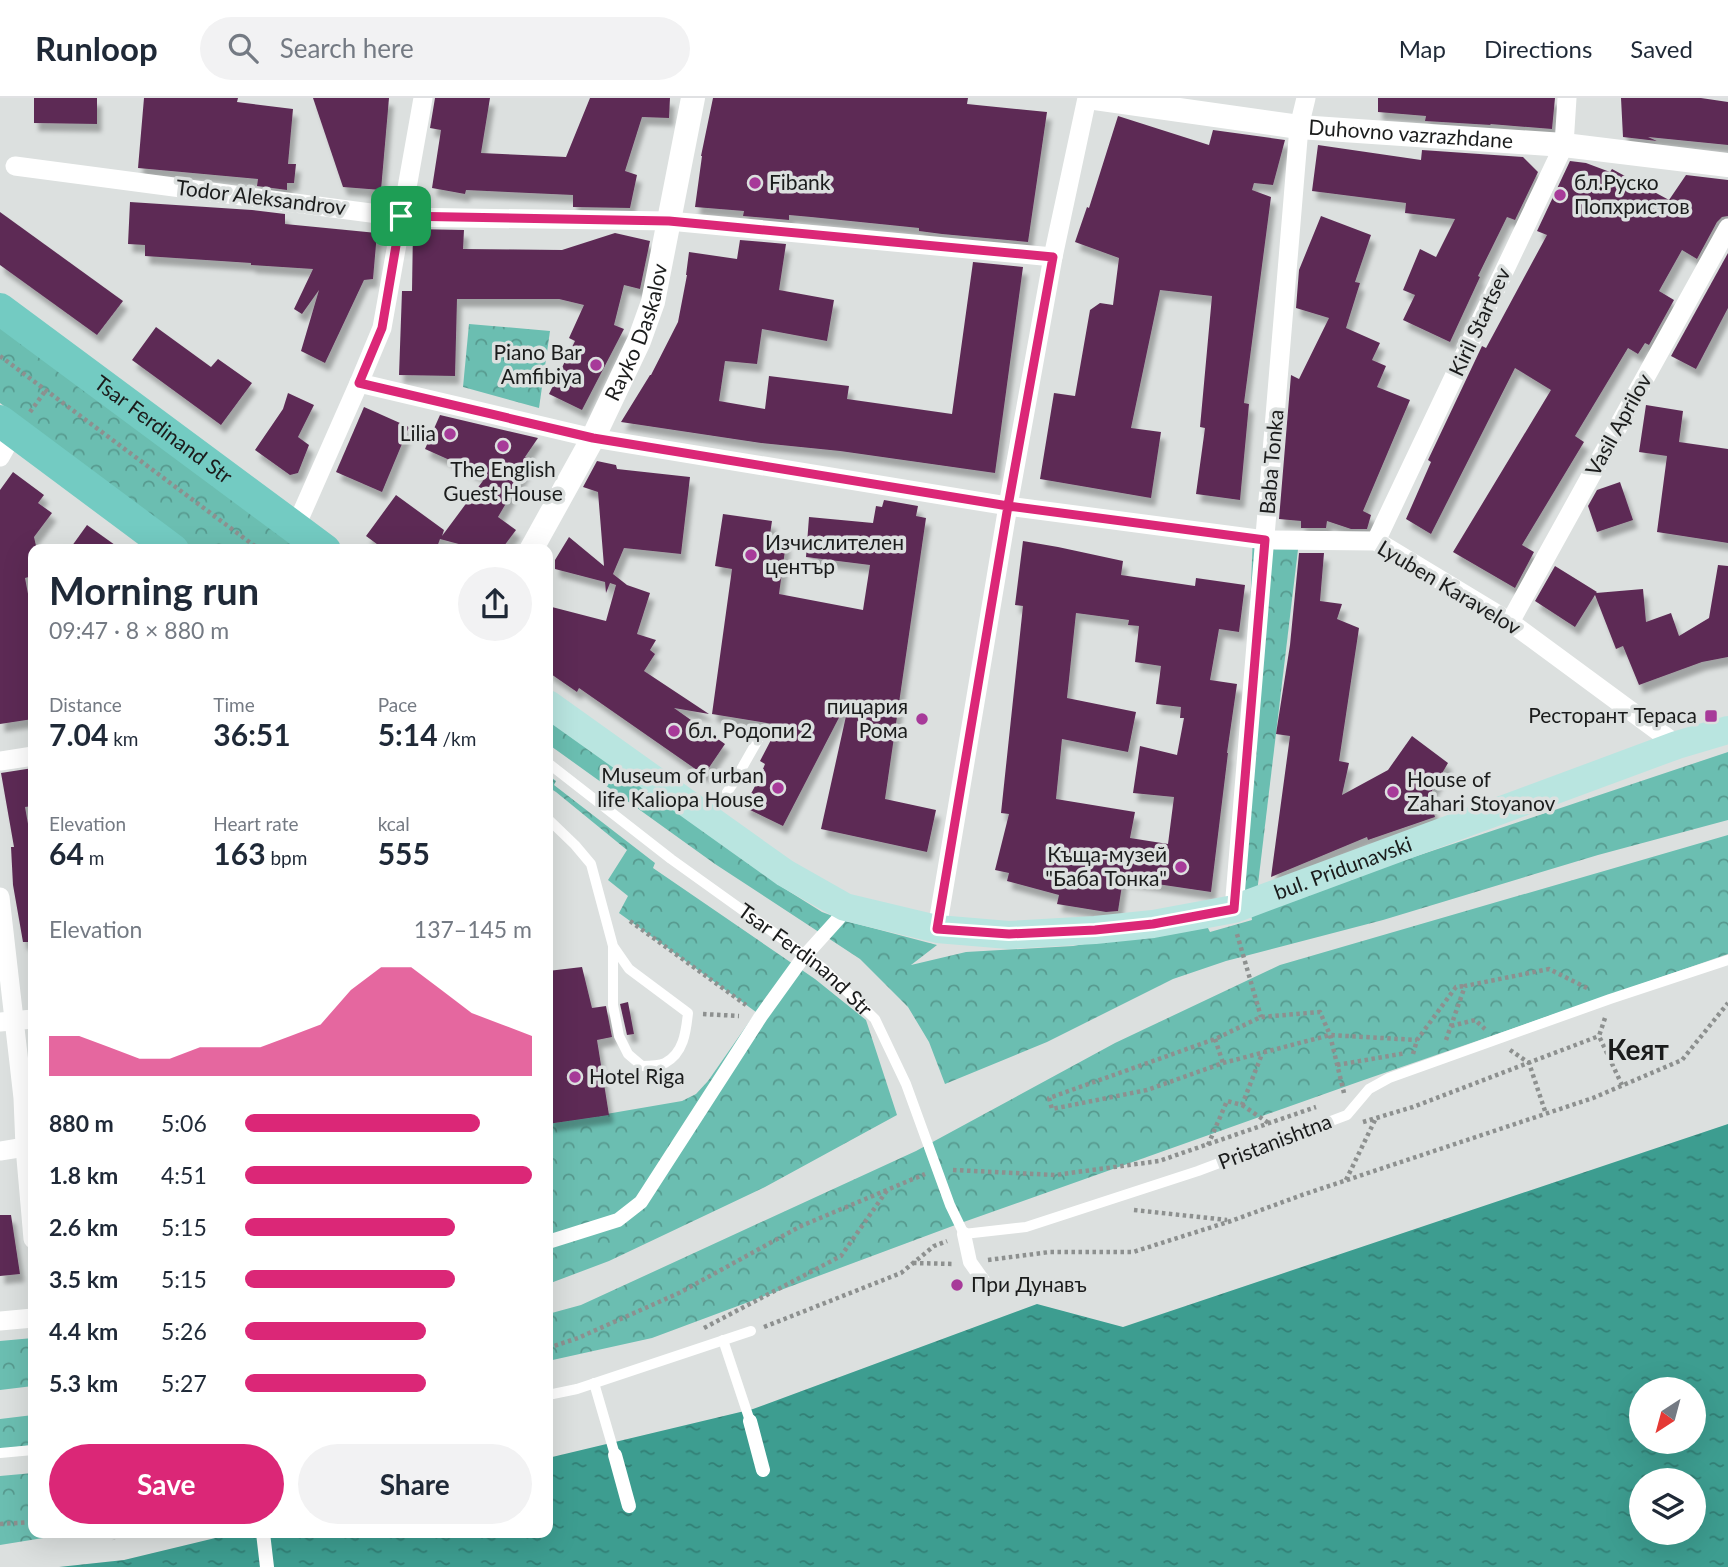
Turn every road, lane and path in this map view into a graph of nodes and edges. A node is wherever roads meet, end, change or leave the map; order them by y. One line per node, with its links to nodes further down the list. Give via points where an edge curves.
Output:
1 (423, 98): 11 (street)
2 (693, 98): 12 (street, Rayko Daskalov)
3 (1087, 98): 14 (street)
4 (1095, 98): 7 (street, Duhovno vazrazhdane)
5 (1306, 98): 7 (street, Baba Tonka)
6 (1567, 98): 8 (street, Kiril Startsev)
7 (1299, 127): 8 (street, Duhovno vazrazhdane); 22 (street, Baba Tonka)
8 (1564, 145): 9 (street, Duhovno vazrazhdane); 23 (street, Kiril Startsev)
9 (1728, 165)
10 (15, 166): 11 (street, Todor Aleksandrov)
11 (401, 216): 12 (street, Todor Aleksandrov); 17 (street, via 382,328)
12 (669, 221): 14 (street, Todor Aleksandrov); 19 (street, Rayko Daskalov, via 653,302)
13 (1728, 228): 28 (street, Vasil Aprilov)
14 (1053, 257): 20 (street)
15 (0, 309): 21 (main road, Tsar Ferdinand Str)
16 (0, 356): 25 (path)
17 (359, 383): 19 (street, Lyuben Karavelov); 21 (street)
18 (5, 437): 24 (main road)
19 (593, 438): 20 (street, Lyuben Karavelov); 27 (street, Rayko Daskalov)
20 (1008, 506): 22 (street, Lyuben Karavelov); 42 (street)
21 (296, 526): 26 (main road, Tsar Ferdinand Str)
22 (1265, 540): 23 (street, Lyuben Karavelov); 40 (street, Baba Tonka)
23 (1376, 541): 28 (street, Lyuben Karavelov)
24 (164, 544)
25 (252, 544)
26 (318, 544)
27 (534, 544)
28 (1510, 622): 32 (street, Lyuben Karavelov)
29 (553, 707): 36 (main road, bul. Pridunavski)
30 (1728, 730): 32 (main road, bul. Pridunavski)
31 (790, 734): 36 (lane, via 764,729)
32 (1677, 745): 40 (main road, bul. Pridunavski)
33 (28, 757): 34 (street)
34 (0, 761)
35 (553, 767): 76 (lane, Tsar Ferdinand Str, via 823,968 875,1019 906,1084)
36 (709, 819): 39 (main road, bul. Pridunavski)
37 (553, 824): 43 (lane, via 590,864)
38 (0, 897): 50 (street)
39 (842, 913): 42 (main road, bul. Pridunavski); 77 (street, via 761,1016 641,1202 618,1220)
40 (1235, 919): 42 (main road, bul. Pridunavski, via 1009,934); 49 (path)
41 (630, 921): 48 (path, via 752,1009 739,1016)
42 (937, 929)
43 (612, 946): 48 (lane, via 629,969); 48 (lane, via 613,1005 628,1054 642,1066 664,1064 680,1050)
44 (1728, 960): 46 (lane, Pristanishtna)
45 (1465, 986): 46 (path, via 1549,969); 51 (path); 54 (path, via 1456,987)
46 (1610, 999): 55 (lane, Pristanishtna); 62 (path, via 1599,1036)
47 (1728, 1003): 62 (path, via 1682,1060)
48 (688, 1013)
49 (1261, 1017): 52 (path, via 1320,1012); 53 (path)
50 (16, 1020): 68 (street)
51 (1451, 1026): 55 (path, via 1475,1020); 58 (path)
52 (1330, 1035): 54 (path); 57 (path); 60 (path)
53 (1215, 1039): 59 (path); 59 (path, via 1049,1098 1052,1109 1147,1090)
54 (1417, 1040): 56 (path)
55 (1497, 1040): 58 (lane, Pristanishtna); 64 (path, via 1529,1063)
56 (1414, 1051): 60 (path); 61 (path)
57 (1262, 1053): 59 (path); 63 (path)
58 (1439, 1060): 61 (lane, Pristanishtna)
59 (1223, 1063)
60 (1337, 1065): 65 (path)
61 (1408, 1072): 65 (lane, Pristanishtna, via 1369,1088)
62 (1622, 1085): 64 (path)
63 (1242, 1105): 67 (path); 70 (path, via 1227,1101)
64 (1546, 1114): 71 (path)
65 (1347, 1115): 67 (lane, Pristanishtna)
66 (1377, 1117): 71 (path)
67 (1284, 1138): 70 (lane, Pristanishtna)
68 (24, 1147): 69 (street); 72 (street)
69 (0, 1151)
70 (1198, 1171): 76 (lane, Pristanishtna, via 1026,1227)
71 (1346, 1180): 75 (path)
72 (28, 1188)
73 (888, 1188): 85 (path, via 841,1256 702,1329)
74 (1122, 1209): 75 (path)
75 (1231, 1221): 78 (path, via 1133,1252 1050,1251)
76 (964, 1234): 78 (street); 79 (path, via 934,1246)
77 (553, 1240)
78 (970, 1262): 79 (path); 80 (street)
79 (913, 1263): 83 (path, via 901,1273)
80 (987, 1286)
81 (28, 1318): 82 (street)
82 (0, 1321)
83 (751, 1331): 84 (lane)
84 (723, 1340): 85 (lane); 88 (lane)
85 (698, 1348): 86 (lane)
86 (594, 1383): 87 (lane); 91 (lane)
87 (553, 1394)
88 (750, 1420): 92 (street)
89 (28, 1450): 90 (lane)
90 (0, 1453)
91 (615, 1455): 93 (street)
92 (763, 1470)
93 (629, 1506)
94 (28, 1522): 95 (path)
95 (0, 1524)
96 (264, 1538): 97 (street)
97 (267, 1567)

